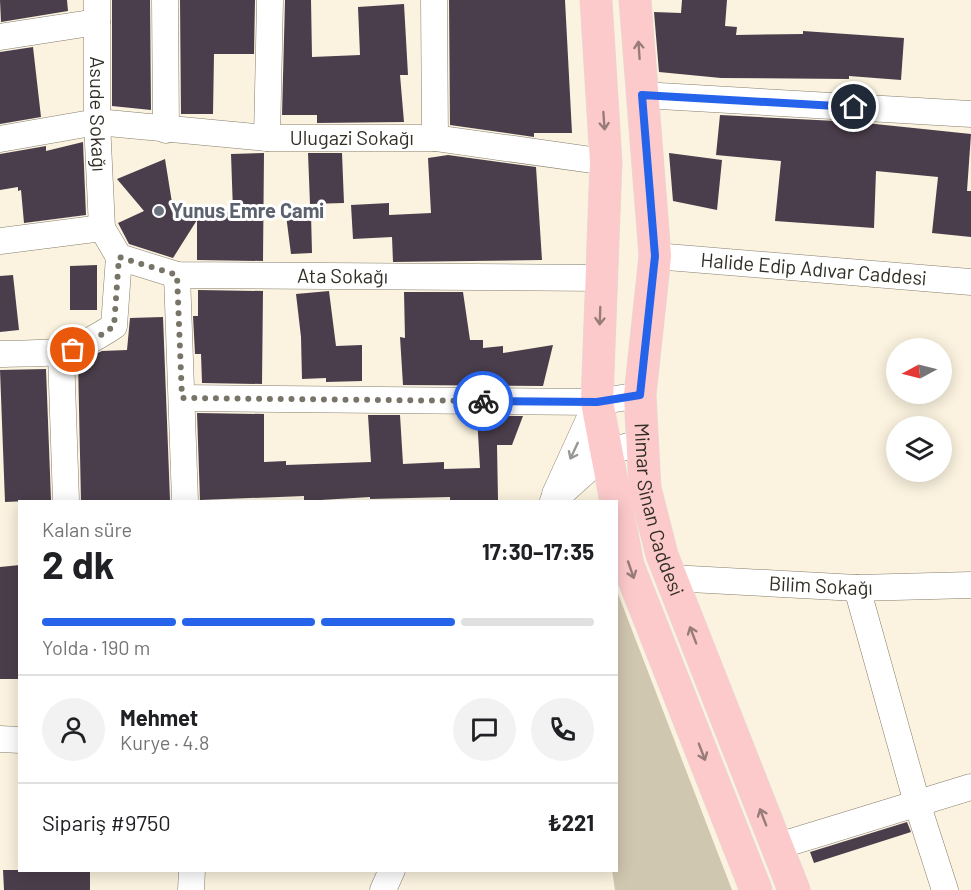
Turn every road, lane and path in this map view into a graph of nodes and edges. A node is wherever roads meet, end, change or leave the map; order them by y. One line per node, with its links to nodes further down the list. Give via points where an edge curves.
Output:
1 (165, 0): 11 (street)
2 (270, 0): 12 (street)
3 (434, 0): 13 (street)
4 (596, 0): 15 (main road, Mimar Sinan Caddesi, one-way to 15)
5 (635, 0): 8 (main road, Mimar Sinan Caddesi, one-way to 5)
6 (97, 11): 7 (street); 10 (street, Asude Sokağı)
7 (0, 37)
8 (642, 95): 9 (street); 18 (main road, Mimar Sinan Caddesi)
9 (971, 114)
10 (97, 122): 11 (street, Ulugazi Sokağı); 14 (street, Ulugazi Sokağı); 16 (street, Asude Sokağı)
11 (166, 130): 12 (street, Ulugazi Sokağı)
12 (267, 138): 13 (street, Ulugazi Sokağı)
13 (435, 138): 15 (street, Ulugazi Sokağı)
14 (0, 139)
15 (606, 162): 21 (main road, Mimar Sinan Caddesi)
16 (102, 228): 17 (street); 19 (street)
17 (0, 241)
18 (655, 256): 22 (street, Halide Edip Adıvar Caddesi); 25 (main road, Mimar Sinan Caddesi)
19 (119, 257): 20 (street, Ata Sokağı); 24 (street, via 114,326 85,346)
20 (177, 275): 21 (street, Ata Sokağı); 26 (street)
21 (601, 278): 27 (main road, Mimar Sinan Caddesi, one-way to 27)
22 (971, 282)
23 (0, 354): 24 (street)
24 (60, 354): 30 (street)
25 (640, 395): 27 (street); 28 (main road, Mimar Sinan Caddesi)
26 (182, 398): 27 (street); 31 (street)
27 (597, 402): 29 (main road, Mimar Sinan Caddesi); 32 (street, one-way to 32)
28 (643, 442): 29 (street); 36 (main road, Mimar Sinan Caddesi, via 645,488)
29 (607, 452): 33 (street); 34 (main road, Mimar Sinan Caddesi, one-way to 34)
30 (66, 500)
31 (185, 500)
32 (553, 500)
33 (554, 500)
34 (616, 500)
35 (618, 511): 48 (main road, Mimar Sinan Caddesi, one-way to 48, via 628,565)
36 (671, 578): 38 (street, Bilim Sokağı); 43 (main road, Mimar Sinan Caddesi, one-way to 36)
37 (971, 585): 38 (street, Bilim Sokağı)
38 (857, 588): 42 (street)
39 (0, 740): 40 (street)
40 (18, 740)
41 (971, 787): 42 (street)
42 (917, 803): 43 (street); 50 (street)
43 (775, 847): 49 (main road, Mimar Sinan Caddesi)
44 (192, 872): 46 (street)
45 (391, 872): 47 (street)
46 (191, 890)
47 (383, 890)
48 (756, 890)
49 (794, 890)
50 (945, 890)

